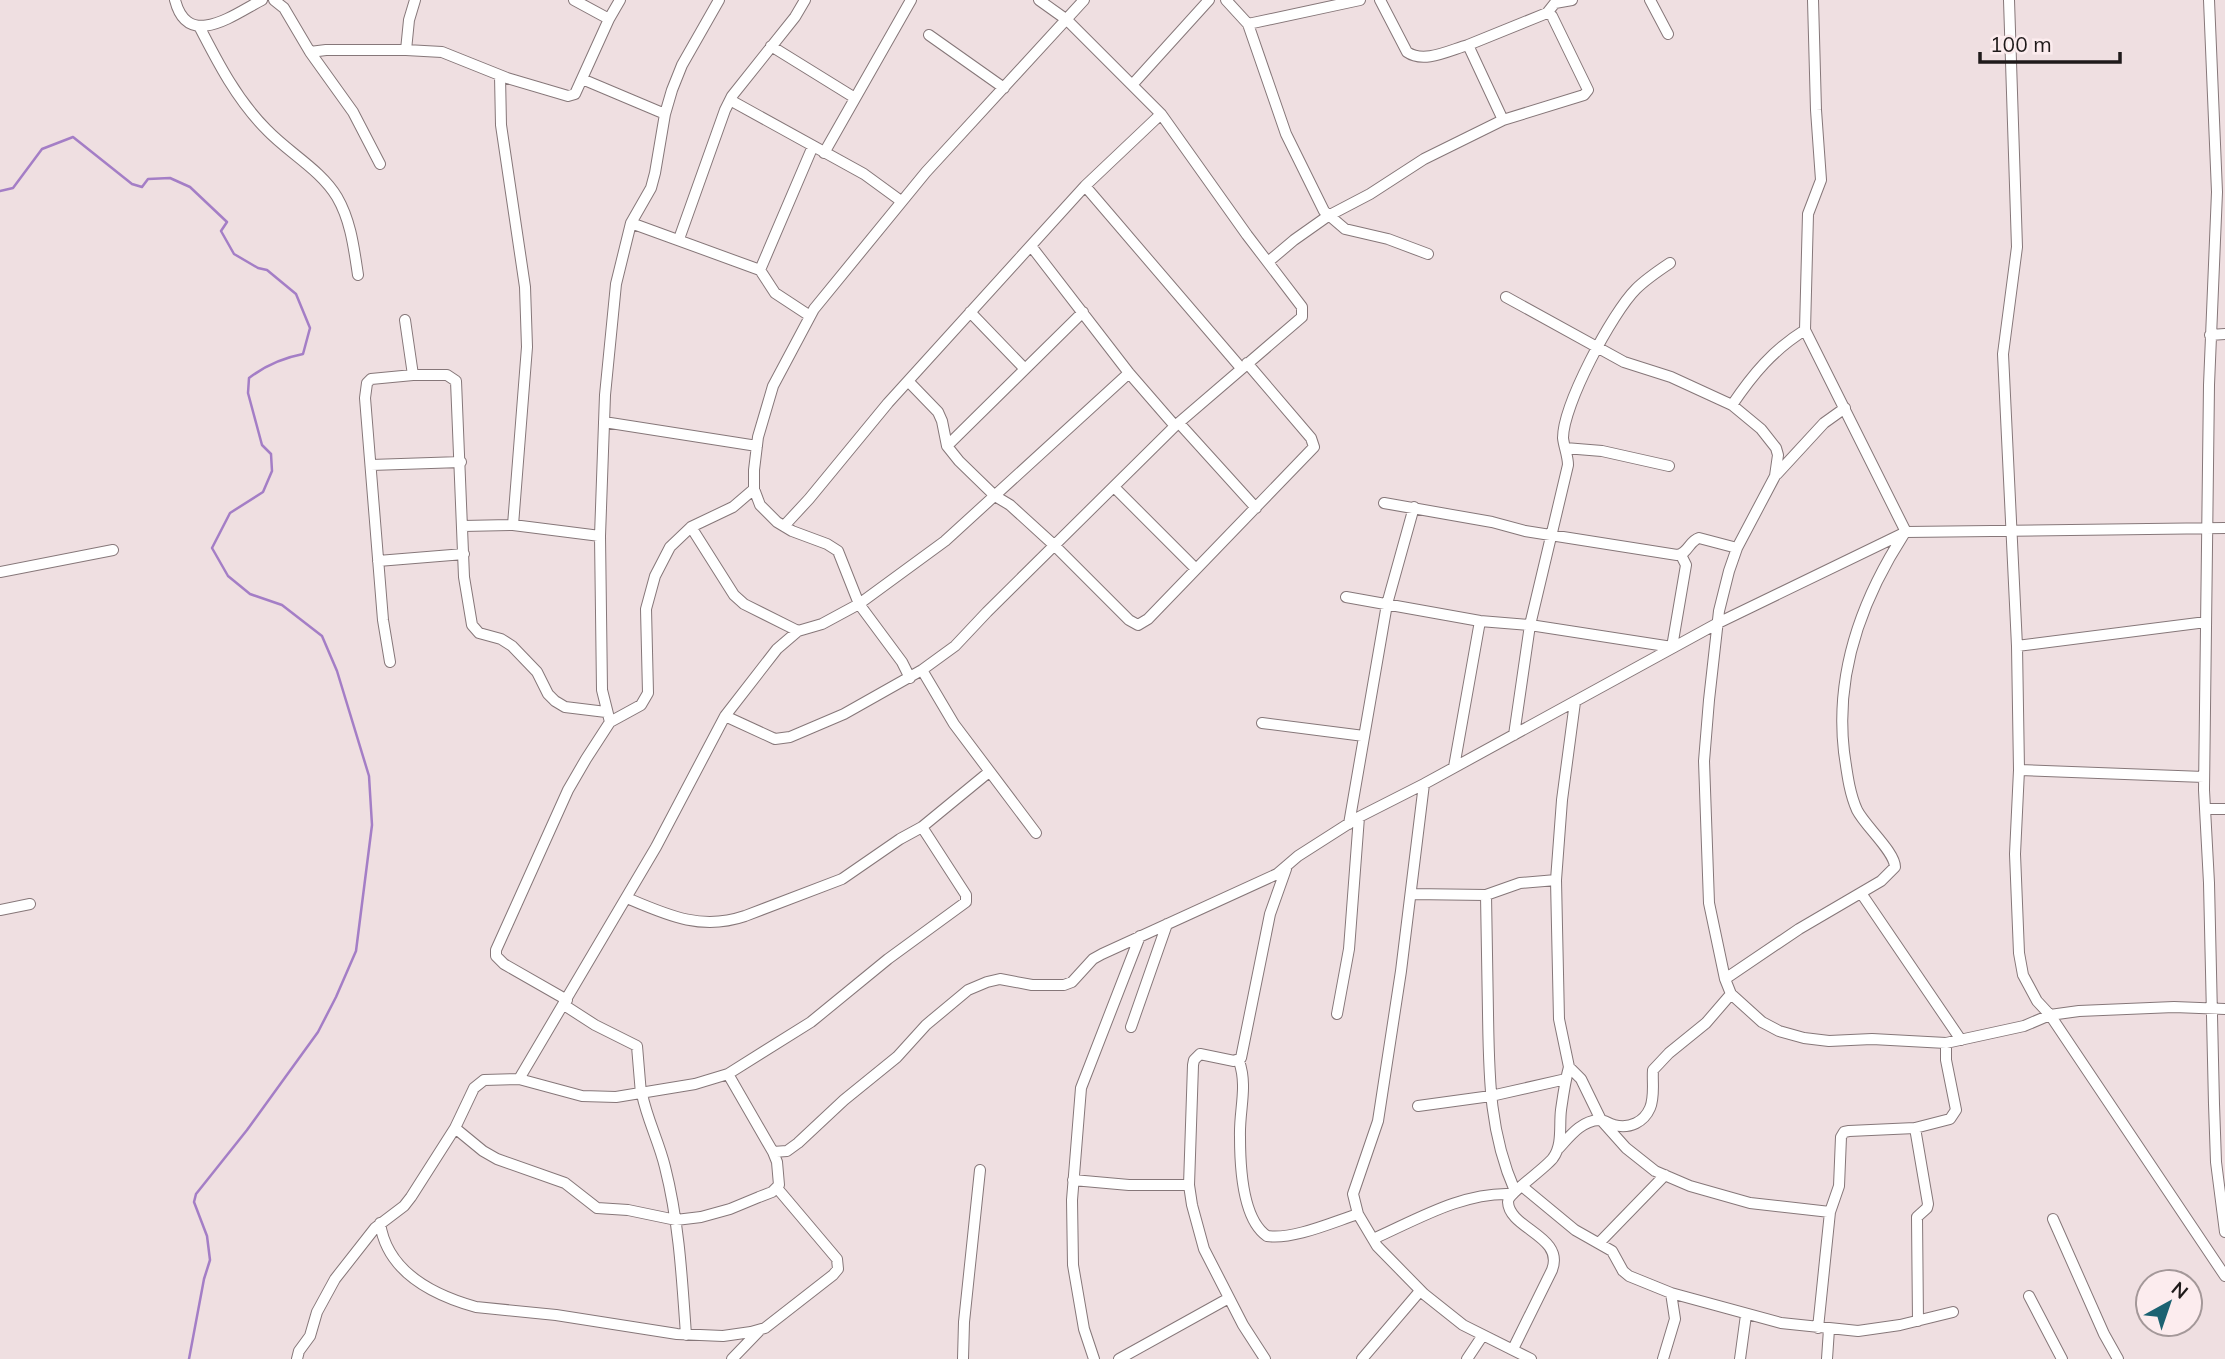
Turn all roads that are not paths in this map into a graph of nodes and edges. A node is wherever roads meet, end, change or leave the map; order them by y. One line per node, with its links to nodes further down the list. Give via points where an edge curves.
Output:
1 (176, 0): 26 (street, via 187,22)
2 (262, 0): 26 (street, via 217,24)
3 (274, 0): 32 (street, via 284,8)
4 (415, 0): 31 (street)
5 (574, 0): 23 (street)
6 (620, 0): 23 (street)
7 (719, 0): 39 (street, via 682,65)
8 (805, 0): 30 (street)
9 (911, 0): 37 (street)
10 (1038, 0): 24 (street)
11 (1084, 0): 24 (street)
12 (1209, 0): 35 (street)
13 (1226, 0): 25 (street)
14 (1360, 0): 21 (street)
15 (1380, 0): 29 (street, via 1411,55 1423,58)
16 (1572, 0): 22 (street, via 1555,3)
17 (1650, 0): 27 (street)
18 (1813, 0): 62 (street, via 1821,180 1808,214)
19 (2009, 0): 94 (street, via 2017,247 2003,354)
20 (2209, 0): 42 (street)
21 (1322, 5): 25 (street)
22 (1547, 13): 29 (street); 41 (street, via 1586,82 1587,93)
23 (609, 19): 34 (street)
24 (1067, 20): 35 (street); 36 (street)
25 (1248, 24): 48 (street, via 1286,134)
26 (199, 26): 56 (street, via 243,102 337,197 349,223)
27 (1668, 34)
28 (929, 35): 36 (street)
29 (1468, 45): 41 (street)
30 (771, 46): 37 (street); 38 (street)
31 (406, 50): 32 (street); 33 (street, via 442,52)
32 (310, 52): 45 (street, via 353,112)
33 (500, 76): 34 (street, via 568,96 575,94); 88 (street, via 501,125 525,287 527,346)
34 (582, 79): 39 (street)
35 (1132, 85): 40 (street)
36 (1004, 88): 47 (street)
37 (855, 98): 44 (street)
38 (730, 100): 43 (street); 50 (street)
39 (665, 114): 49 (street, via 651,188)
40 (1161, 114): 46 (street); 53 (street)
41 (1503, 120): 48 (street, via 1424,159)
42 (2219, 130): 64 (street)
43 (813, 146): 44 (street); 55 (street)
44 (824, 153): 47 (street)
45 (380, 164)
46 (1085, 186): 51 (street); 66 (street)
47 (901, 201): 60 (street)
48 (1328, 216): 52 (street, via 1345,229); 53 (street)
49 (631, 223): 50 (street); 73 (street, via 616,284)
50 (679, 239): 55 (street)
51 (1031, 246): 58 (street); 59 (street)
52 (1428, 254)
53 (1268, 262): 66 (street, via 1303,313)
54 (1670, 263): 65 (street, via 1634,290)
55 (760, 270): 60 (street, via 775,293)
56 (359, 275)
57 (1506, 297): 65 (street)
58 (970, 312): 67 (street); 70 (street)
59 (1083, 312): 67 (street); 68 (street)
60 (810, 316): 75 (street, via 774,386)
61 (405, 320): 69 (street)
62 (1805, 330): 71 (street, via 1771,354); 72 (street)
63 (2225, 334): 64 (street)
64 (2210, 335): 92 (street)
65 (1596, 347): 71 (street); 77 (street, via 1565,427)
66 (1244, 366): 74 (street); 87 (street, via 1314,444)
67 (1024, 368): 76 (street)
68 (1129, 373): 74 (street); 84 (street)
69 (413, 375): 78 (street, via 447,375 457,381); 79 (street, via 373,378 367,383)
70 (908, 381): 76 (street, via 938,412); 90 (street)
71 (1732, 405): 81 (street, via 1776,448)
72 (1845, 408): 81 (street, via 1812,434); 95 (street)
73 (604, 422): 75 (street); 97 (street)
74 (1177, 425): 82 (street); 87 (street)
75 (757, 446): 83 (street)
76 (947, 446): 84 (street)
77 (1565, 449): 80 (street, via 1602,451); 96 (street, via 1569,465)
78 (461, 462): 79 (street); 89 (street)
79 (371, 465): 103 (street)
80 (1669, 466)
81 (1775, 476): 99 (street)
82 (1114, 487): 98 (street); 104 (street)
83 (754, 489): 90 (street, via 760,505); 91 (street, via 733,507)
84 (995, 496): 98 (street); 107 (street, via 945,541)
85 (1384, 503): 86 (street)
86 (1413, 507): 96 (street); 108 (street)
87 (1256, 508): 104 (street)
88 (513, 525): 89 (street); 97 (street)
89 (463, 526): 101 (street)
90 (784, 526): 107 (street, via 838,551)
91 (691, 527): 113 (street, via 744,604); 121 (street, via 670,547 654,576 646,609 649,692 641,705)
92 (2209, 527): 93 (street); 94 (street); 110 (street)
93 (2225, 528)
94 (2011, 531): 95 (street); 114 (street)
95 (1906, 532): 111 (street); 138 (street, via 1873,586 1843,687 1847,777 1858,810 1895,863 1888,876)
96 (1550, 535): 102 (street); 112 (street)
97 (600, 536): 121 (street, via 602,691)
98 (1055, 547): 104 (street, via 1138,625); 117 (street, via 955,646)
99 (1737, 548): 102 (street, via 1699,538); 111 (street)
100 (113, 550): 105 (street)
101 (464, 554): 103 (street); 121 (street, via 468,614 474,630 512,646 537,672 548,694 565,707)
102 (1681, 555): 115 (street, via 1686,565)
103 (378, 561): 116 (street)
104 (1196, 569)
105 (0, 572)
106 (1346, 597): 108 (street)
107 (859, 604): 113 (street); 118 (street)
108 (1387, 604): 109 (street); 124 (street)
109 (1480, 621): 112 (street); 125 (street)
110 (2206, 622): 114 (street); 128 (street)
111 (1718, 623): 115 (street); 146 (street, via 1704,761 1705,831 1709,904)
112 (1530, 625): 115 (street); 123 (street)
113 (798, 631): 120 (street, via 777,649)
114 (2017, 646): 126 (street)
115 (1672, 647): 119 (street)
116 (390, 662)
117 (922, 670): 118 (street); 127 (street)
118 (909, 677): 120 (street, via 844,715 790,737 775,739)
119 (1575, 702): 123 (street); 137 (street)
120 (725, 716): 141 (street)
121 (608, 717): 148 (street, via 568,790 495,953 504,964)
122 (1262, 723): 124 (street)
123 (1514, 735): 125 (street)
124 (1364, 736): 133 (street)
125 (1454, 767): 129 (street)
126 (2019, 770): 128 (street); 152 (street, via 2015,819 2020,953 2029,989)
127 (989, 772): 134 (street); 135 (street)
128 (2204, 777): 130 (street)
129 (1424, 784): 132 (street); 139 (street)
130 (2206, 809): 131 (street); 149 (street)
131 (2225, 809)
132 (1359, 817): 133 (street); 151 (street, via 1349,949)
133 (1349, 824): 136 (street)
134 (922, 827): 141 (street, via 842,879 731,921 680,919); 158 (street, via 966,895 966,902 811,1022)
135 (1036, 833)
136 (1287, 866): 144 (street); 156 (street, via 1270,915)
137 (1556, 880): 140 (street, via 1520,883); 157 (street, via 1559,1019)
138 (1861, 893): 146 (street); 154 (street)
139 (1410, 894): 140 (street); 177 (street, via 1378,1121 1355,1185)
140 (1486, 895): 162 (street)
141 (626, 898): 148 (street)
142 (30, 904): 143 (street)
143 (0, 910)
144 (1167, 924): 145 (street); 153 (street)
145 (1140, 936): 168 (street, via 1093,959 1064,985 1000,979 968,990 798,1143 787,1151); 171 (street, via 1081,1088)
146 (1725, 979): 147 (street)
147 (1731, 994): 155 (street, via 1762,1022 1804,1038); 164 (street, via 1653,1070 1652,1102 1642,1121 1615,1126)
148 (566, 1002): 159 (street); 161 (street, via 595,1026 637,1046)
149 (2213, 1009): 150 (street); 152 (street, via 2124,1008); 175 (street, via 2214,1104)
150 (2225, 1009)
151 (1337, 1014)
152 (2050, 1015): 154 (street, via 2024,1027); 184 (street)
153 (1131, 1027)
154 (1961, 1040): 155 (street)
155 (1947, 1043): 166 (street, via 1956,1110 1944,1121)
156 (1238, 1061): 172 (street, via 1206,1053 1194,1060); 177 (street, via 1244,1076 1242,1180 1257,1227 1267,1236 1280,1236)
157 (1569, 1068): 160 (street); 164 (street, via 1581,1079)
158 (727, 1074): 161 (street); 168 (street)
159 (519, 1079): 161 (street, via 582,1097); 165 (street, via 478,1083)
160 (1566, 1080): 162 (street); 167 (street)
161 (641, 1094): 179 (street, via 665,1167)
162 (1491, 1096): 163 (street); 174 (street, via 1496,1138)
163 (1418, 1106)
164 (1601, 1120): 167 (street, via 1585,1124); 170 (street, via 1626,1148)
165 (455, 1128): 179 (street, via 497,1158 565,1182 597,1208); 180 (street, via 411,1198)
166 (1915, 1128): 176 (street, via 1844,1132 1839,1186); 191 (street, via 1928,1203 1917,1217)
167 (1557, 1150): 174 (street)
168 (773, 1152): 173 (street, via 780,1178)
169 (980, 1170): 199 (street)
170 (1665, 1175): 176 (street, via 1750,1203); 183 (street)
171 (1073, 1180): 172 (street); 200 (street, via 1073,1265)
172 (1189, 1185): 188 (street, via 1204,1249)
173 (777, 1188): 179 (street, via 730,1209); 193 (street, via 839,1266)
174 (1516, 1191): 182 (street, via 1463,1200); 183 (street); 196 (street, via 1508,1199 1510,1210 1549,1246 1555,1258)
175 (2223, 1205): 181 (street)
176 (1830, 1212): 192 (street)
177 (1358, 1214): 182 (street)
178 (2053, 1219): 210 (street)
179 (676, 1220): 194 (street)
180 (380, 1223): 194 (street, via 386,1244 402,1267 420,1284 445,1297 476,1307); 197 (street, via 335,1279)
181 (2225, 1232)
182 (1373, 1240): 185 (street)
183 (1599, 1243): 186 (street, via 1612,1251 1629,1276)
184 (2225, 1276)
185 (1420, 1291): 195 (street); 203 (street)
186 (1671, 1293): 190 (street); 206 (street, via 1675,1319)
187 (2029, 1296): 209 (street)
188 (1229, 1298): 201 (street); 202 (street)
189 (1953, 1312): 191 (street)
190 (1746, 1315): 192 (street); 207 (street)
191 (1918, 1321): 192 (street, via 1858,1331)
192 (1823, 1328): 208 (street)
193 (759, 1331): 194 (street); 198 (street)
194 (686, 1335)
195 (1483, 1335): 196 (street); 204 (street)
196 (1513, 1349): 205 (street)
197 (297, 1359)
198 (732, 1359)
199 (963, 1359)
200 (1094, 1359)
201 (1119, 1359)
202 (1265, 1359)
203 (1362, 1359)
204 (1466, 1359)
205 (1531, 1359)
206 (1663, 1359)
207 (1740, 1359)
208 (1827, 1359)
209 (2062, 1359)
210 (2118, 1359)

